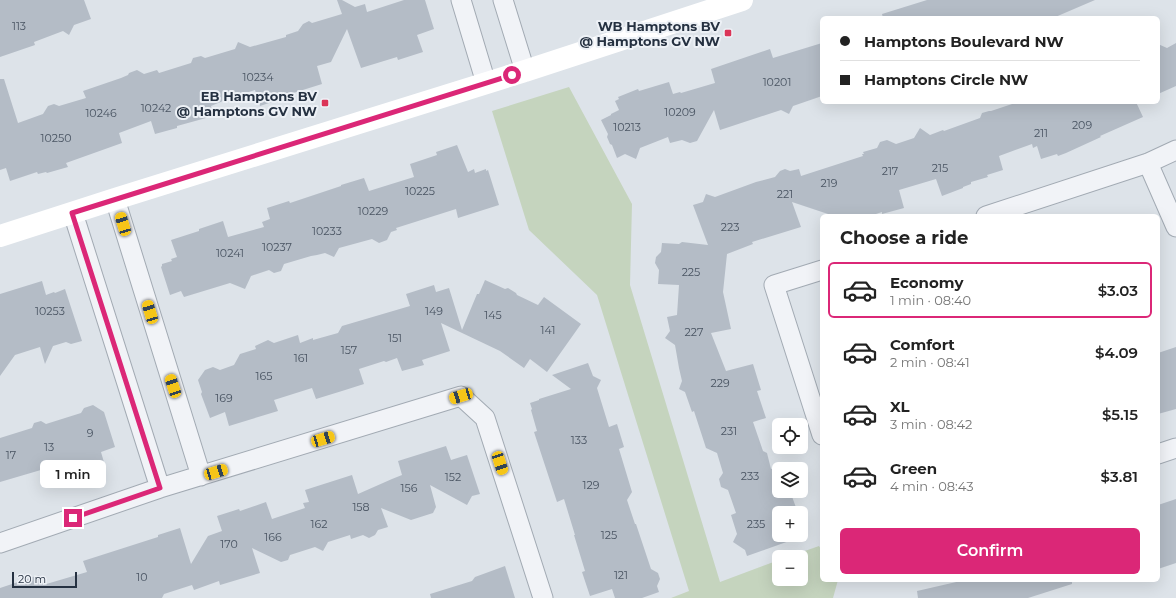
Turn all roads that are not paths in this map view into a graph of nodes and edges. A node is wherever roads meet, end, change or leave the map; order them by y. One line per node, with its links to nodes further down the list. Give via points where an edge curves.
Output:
1 (461, 0): 5 (street)
2 (503, 0): 4 (street)
3 (742, 0): 4 (street)
4 (525, 71): 5 (street)
5 (486, 83): 8 (street)
6 (1176, 150): 7 (street)
7 (1148, 163): 10 (street); 11 (street)
8 (115, 199): 9 (street); 17 (street)
9 (72, 213): 12 (street); 18 (street)
10 (992, 214)
11 (1176, 227)
12 (0, 236)
13 (820, 271): 14 (street, via 774,285)
14 (820, 429)
15 (1176, 448): 16 (street)
16 (1160, 453)
17 (201, 476): 18 (street); 20 (street, via 461,396 485,418)
18 (160, 488): 19 (street)
19 (0, 543)
20 (543, 598)

